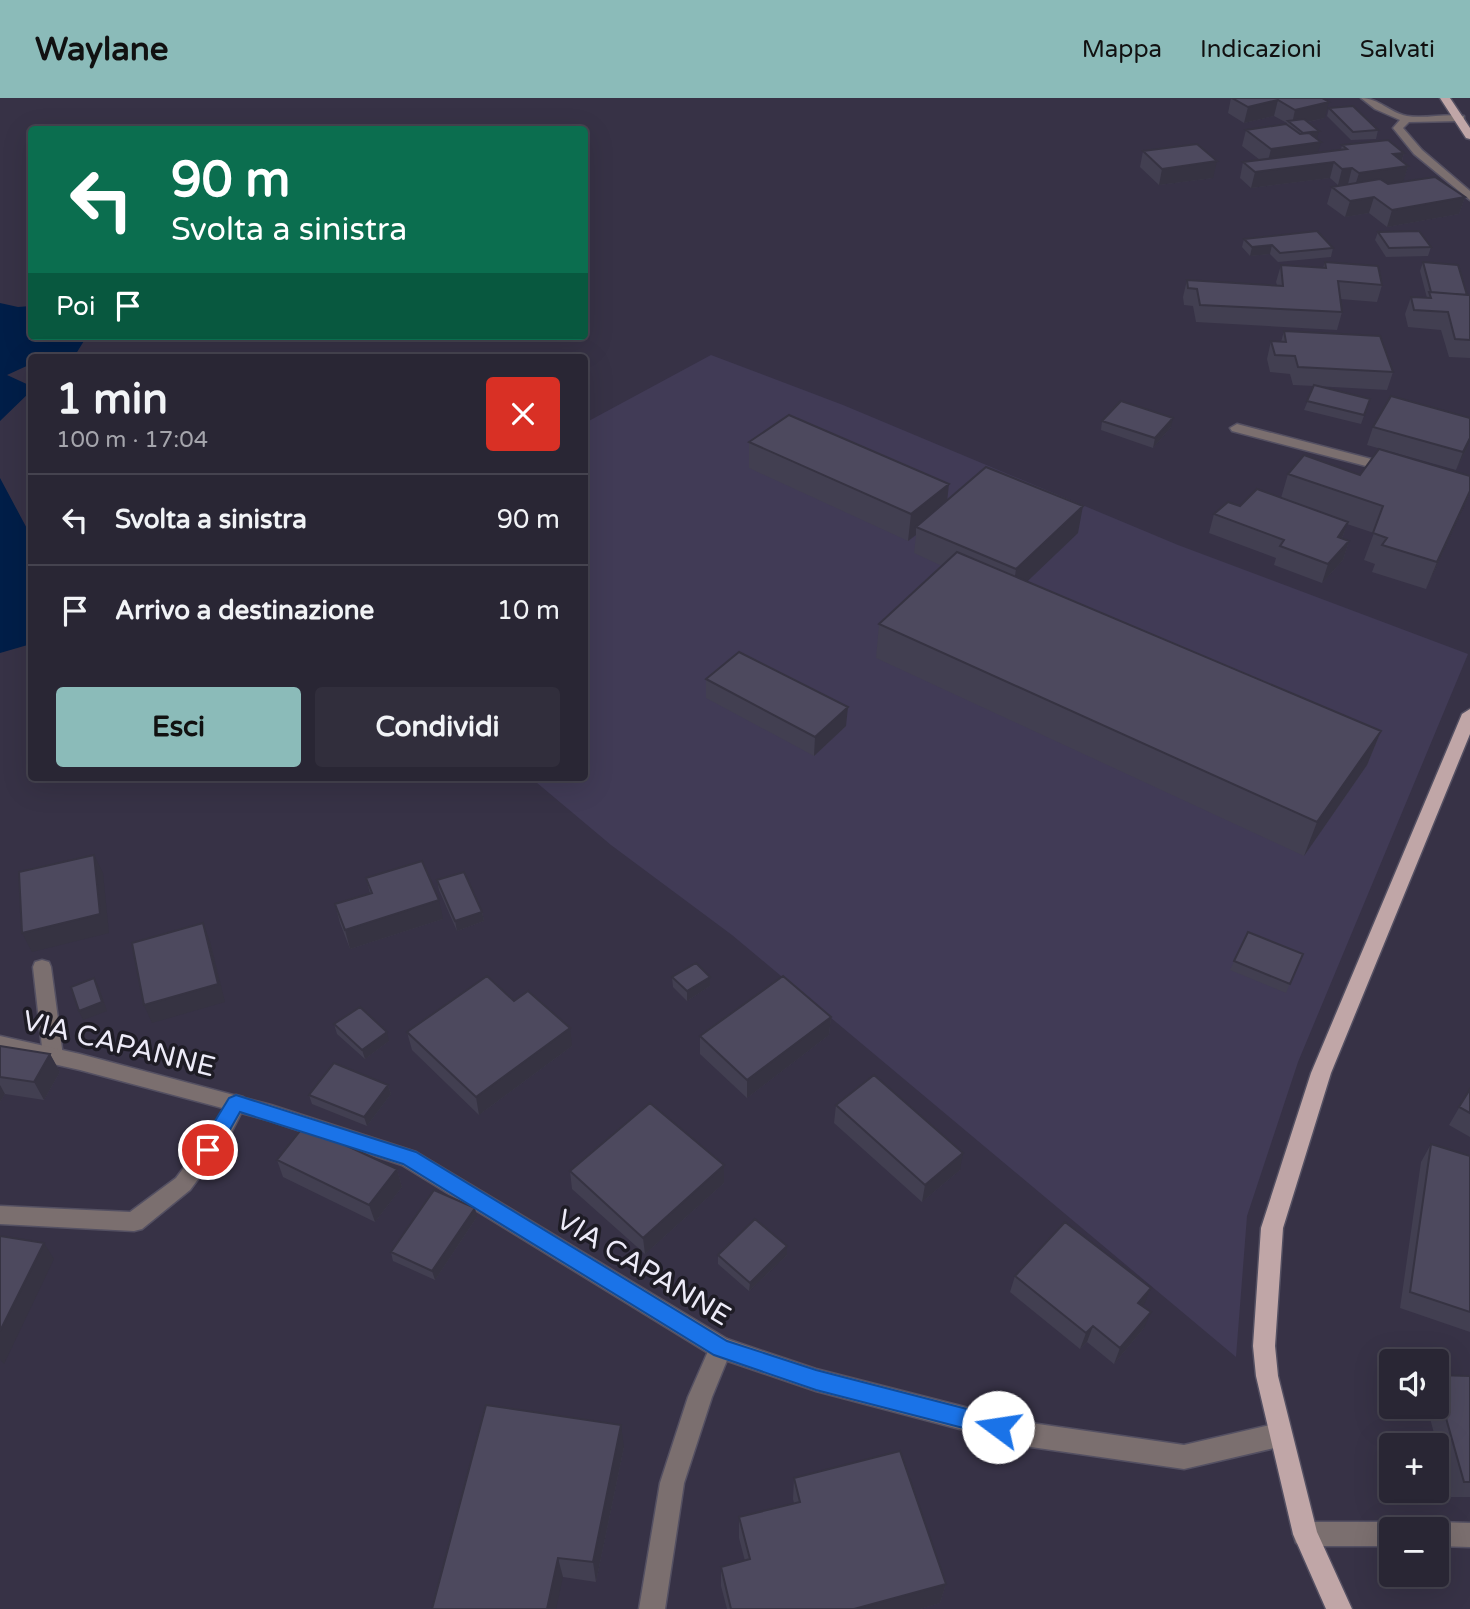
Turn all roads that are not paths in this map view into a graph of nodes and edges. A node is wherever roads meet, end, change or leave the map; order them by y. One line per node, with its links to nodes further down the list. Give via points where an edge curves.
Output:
1 (1366, 98): 4 (street, via 1383,112)
2 (1449, 100): 3 (main road)
3 (1460, 118): 4 (street); 5 (main road)
4 (1405, 120): 6 (street, via 1398,128 1418,152)
5 (1470, 136)
6 (1470, 197)
7 (1237, 428): 8 (street)
8 (1405, 472)
9 (1470, 714): 16 (main road, via 1321,1073 1272,1228 1264,1346)
10 (42, 967): 12 (street)
11 (0, 1044): 12 (street, VIA CAPANNE)
12 (52, 1056): 13 (street, VIA CAPANNE)
13 (236, 1103): 14 (street, via 183,1185 134,1222); 15 (street, VIA CAPANNE, via 409,1158)
14 (0, 1214)
15 (721, 1348): 16 (street, VIA CAPANNE, via 816,1380 1024,1434 1184,1457); 21 (street, via 672,1483)
16 (1279, 1435): 17 (main road)
17 (1305, 1534): 18 (street); 22 (main road)
18 (1379, 1534)
19 (1449, 1534): 20 (street)
20 (1470, 1535)
21 (652, 1609)
22 (1339, 1609)

